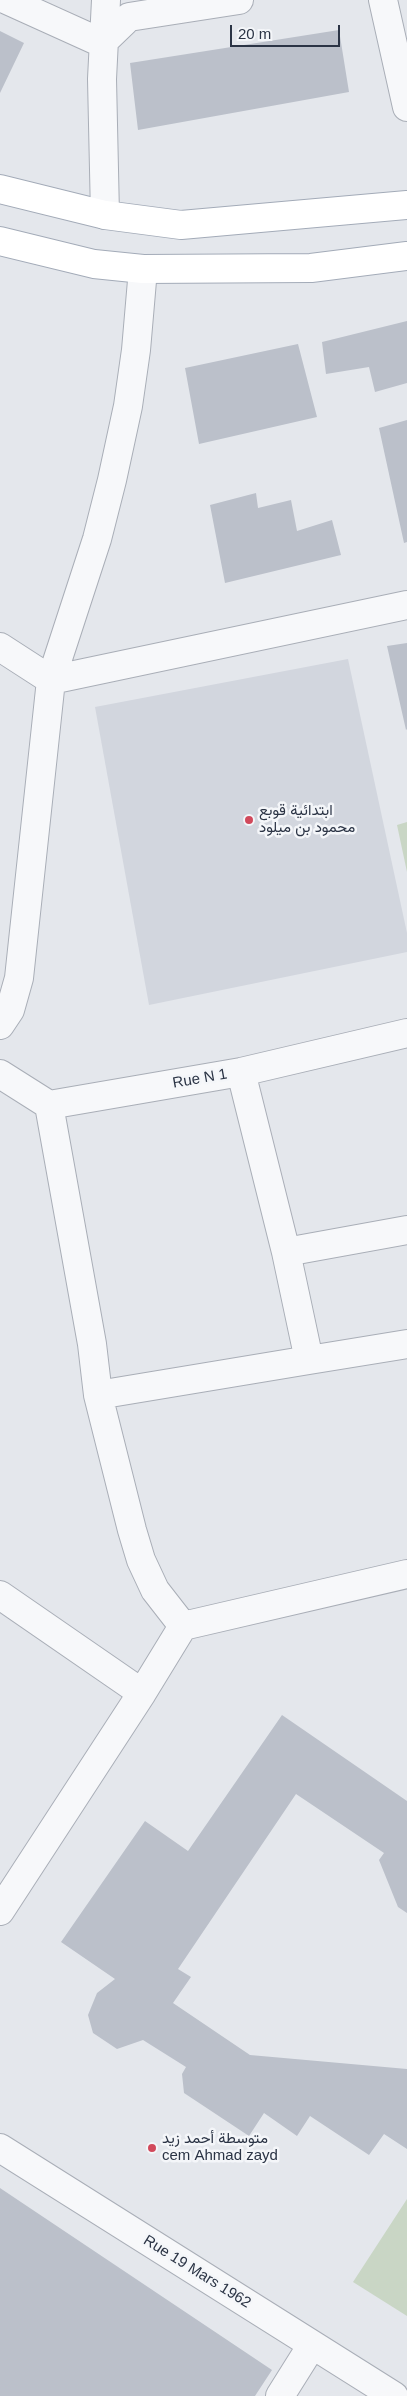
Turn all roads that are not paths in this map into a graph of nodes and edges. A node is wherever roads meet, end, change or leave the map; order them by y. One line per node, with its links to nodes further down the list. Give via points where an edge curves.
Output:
1 (7, 0): 6 (street)
2 (106, 0): 6 (street)
3 (239, 0): 5 (street)
4 (383, 0): 7 (street)
5 (123, 8): 6 (street)
6 (102, 43): 10 (street)
7 (407, 108)
8 (0, 189): 10 (main road)
9 (407, 205): 10 (main road, via 181,225)
10 (105, 215)
11 (0, 241): 13 (main road, via 94,264)
12 (407, 256): 13 (main road, via 310,268)
13 (143, 269): 16 (street, via 128,406 112,480 97,539)
14 (407, 605): 16 (street)
15 (0, 647): 16 (street)
16 (51, 680): 17 (street, via 20,978 10,1010)
17 (0, 1024)
18 (407, 1033): 19 (street, Rue N 1)
19 (241, 1072): 21 (street, Rue N 1); 23 (street)
20 (0, 1074): 21 (street)
21 (49, 1105): 26 (street, via 92,1344)
22 (407, 1230): 23 (street)
23 (286, 1252): 25 (street)
24 (407, 1344): 25 (street)
25 (309, 1360): 26 (street)
26 (98, 1395): 29 (street, via 141,1560 155,1590)
27 (407, 1574): 29 (street)
28 (0, 1595): 30 (street)
29 (183, 1626): 30 (street)
30 (142, 1693): 31 (street)
31 (8, 1882): 32 (street)
32 (0, 1910)
33 (0, 2148): 34 (street, Rue 19 Mars 1962)
34 (312, 2345): 35 (street); 36 (street, Rue 19 Mars 1962)
35 (280, 2396)
36 (394, 2396)

